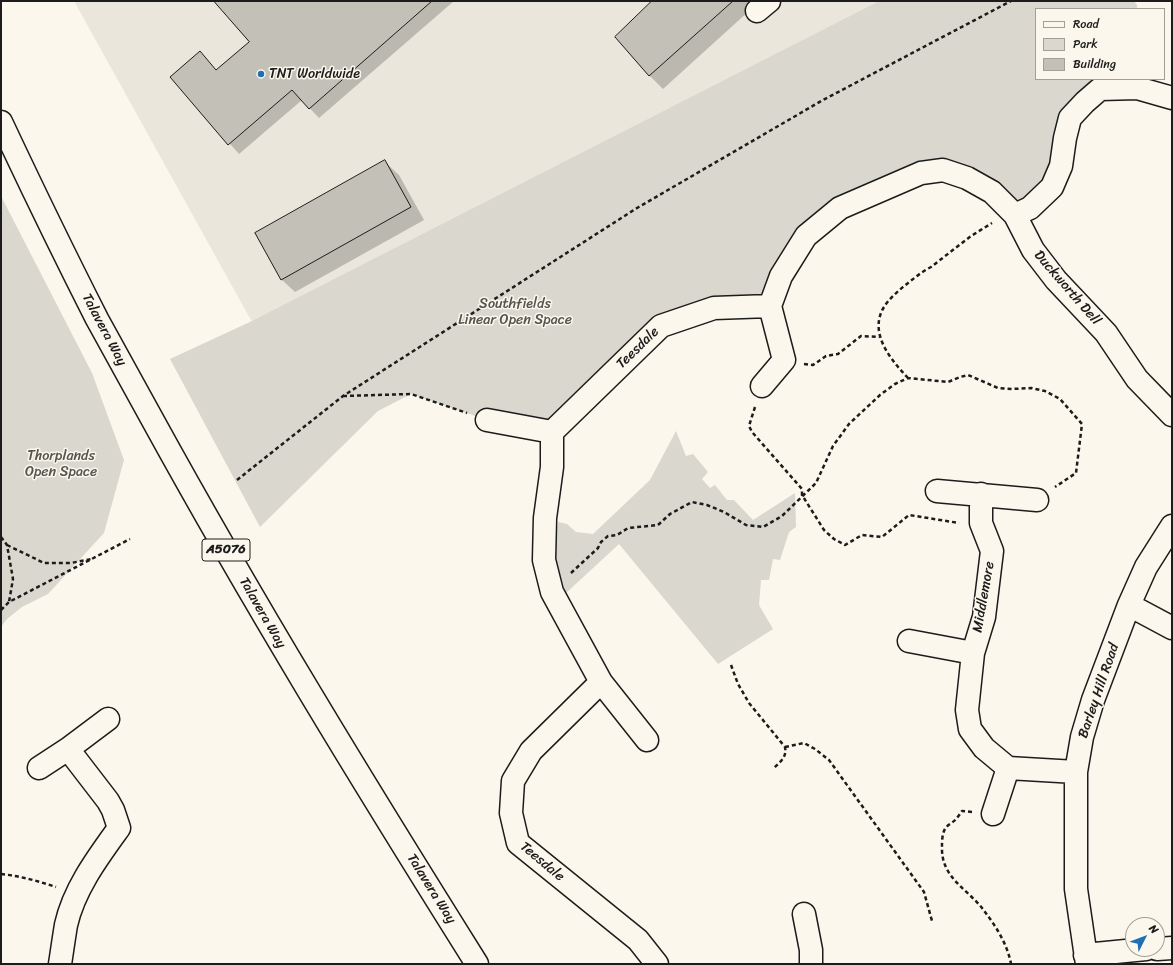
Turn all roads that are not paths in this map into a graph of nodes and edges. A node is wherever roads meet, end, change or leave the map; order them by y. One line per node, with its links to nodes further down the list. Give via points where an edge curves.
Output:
1 (1100, 84): 2 (street, via 1136,88); 4 (street, via 1070,118 1062,166 1052,187 1030,208)
2 (1172, 98)
3 (1, 122): 30 (street, Talavera Way / A5076, via 98,319 188,484 333,732)
4 (1013, 213): 5 (street, Duckworth Dell, via 992,192 967,178 943,170 921,173 840,208 806,236 781,276); 7 (street, Duckworth Dell, via 1033,250 1056,280 1106,333 1137,379)
5 (770, 306): 6 (street, via 784,360); 9 (street, Teesdale, via 714,308 661,326)
6 (762, 386)
7 (1172, 415)
8 (487, 420): 9 (street)
9 (552, 432): 18 (street, via 552,467 545,518 544,560 552,589)
10 (937, 491): 11 (street)
11 (981, 494): 12 (street); 17 (street, Middlemore, via 981,523 992,551 984,617)
12 (1037, 500)
13 (1172, 526): 14 (street, Barley Hill Road, via 1146,567)
14 (1129, 605): 15 (street); 24 (street, Barley Hill Road, via 1093,700)
15 (1172, 628)
16 (909, 641): 17 (street)
17 (973, 653): 23 (street, Middlemore, via 967,710 970,729 984,748)
18 (601, 682): 20 (street); 31 (street, Teesdale, via 531,751 513,781 511,814 518,843 638,940)
19 (108, 719): 21 (street)
20 (647, 740)
21 (68, 749): 22 (street); 29 (street, via 108,801 118,828 88,872 77,895 66,923)
22 (39, 768)
23 (1008, 768): 24 (street); 25 (street)
24 (1076, 772): 28 (street, Barley Hill Road, via 1076,889)
25 (993, 814)
26 (804, 914): 32 (street)
27 (1125, 953): 28 (street)
28 (1086, 960)
29 (60, 964)
30 (477, 964)
31 (657, 964)
32 (811, 964)

